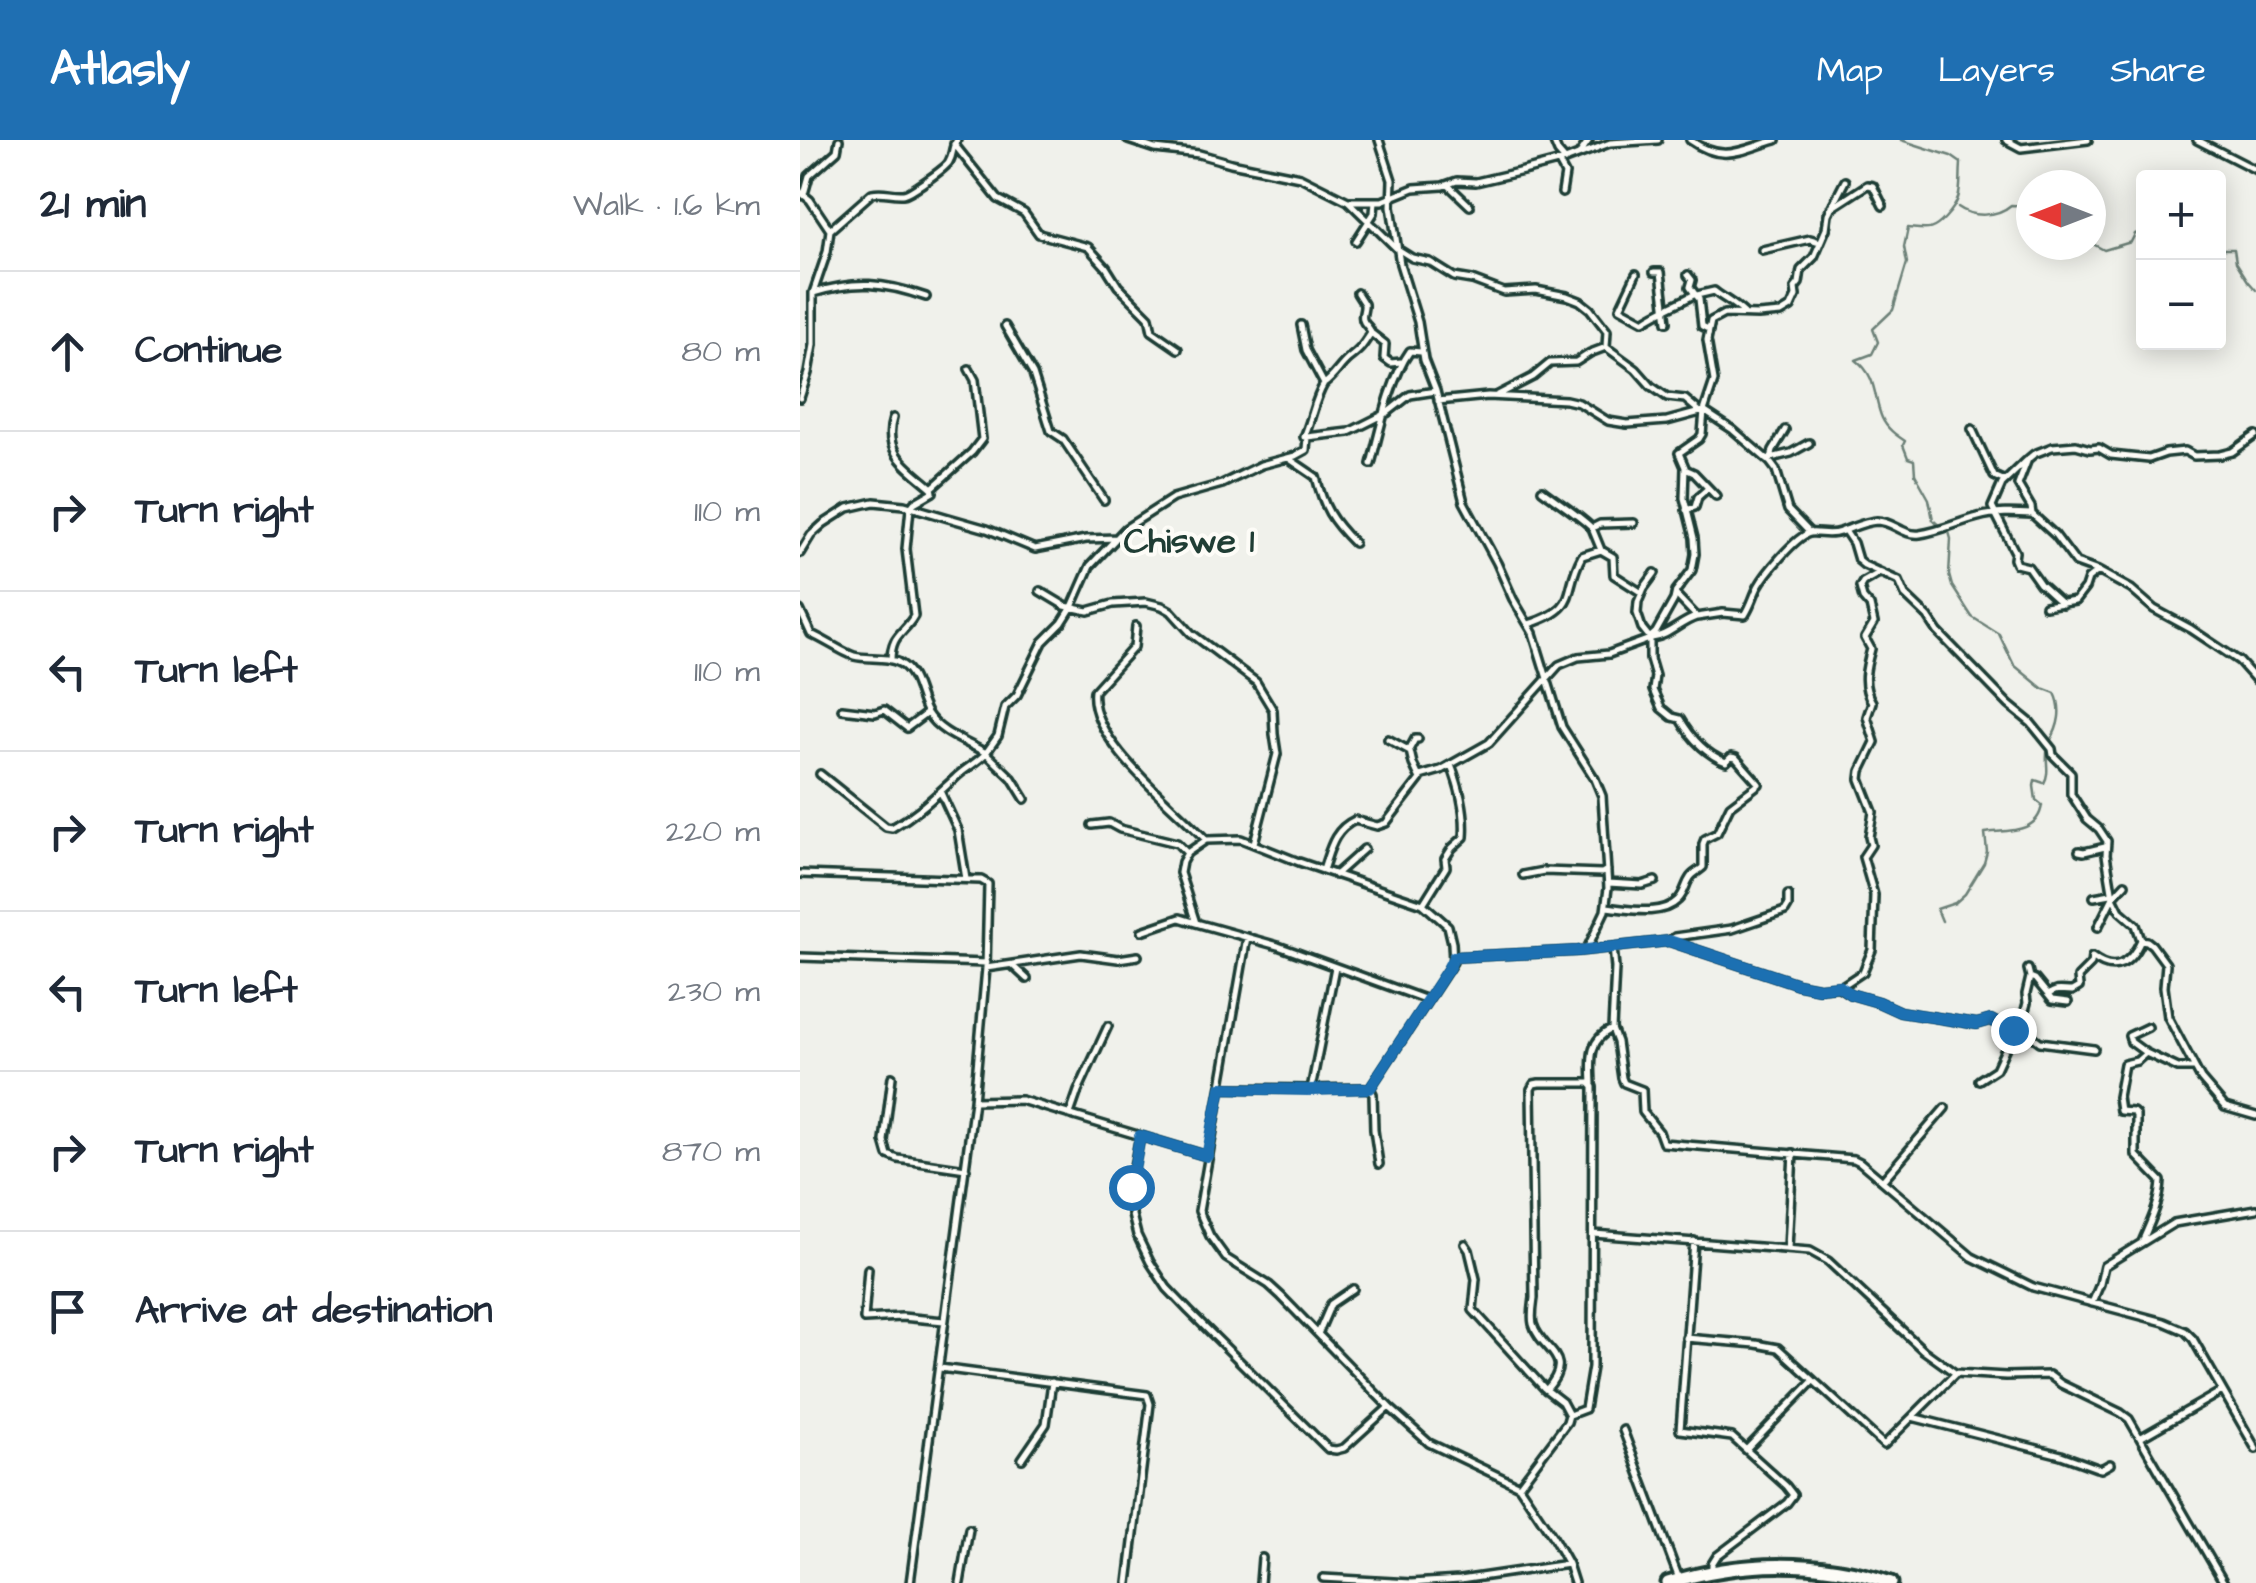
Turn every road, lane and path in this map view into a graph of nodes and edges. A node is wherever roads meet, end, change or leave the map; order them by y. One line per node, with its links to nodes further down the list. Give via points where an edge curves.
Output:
1 (839, 140): 18 (street)
2 (1128, 140): 21 (street, via 1300,177)
3 (1379, 140): 20 (street)
4 (1553, 140): 14 (street)
5 (1589, 140): 13 (street)
6 (1658, 140): 13 (street, via 1610,142)
7 (1690, 140): 8 (street, via 1727,154)
8 (1776, 140)
9 (2006, 140): 10 (street, via 2021,148)
10 (2088, 140)
11 (2197, 140): 15 (street)
12 (956, 142): 27 (street, via 948,164 916,188 878,191); 47 (street, via 998,198 1024,213 1039,234 1088,246 1149,317 1152,331)
13 (1578, 156): 14 (street)
14 (1562, 161): 17 (street); 19 (street)
15 (2256, 170)
16 (1844, 181): 25 (street)
17 (1448, 185): 20 (street); 23 (street)
18 (802, 193): 27 (street)
19 (1562, 193)
20 (1391, 197): 22 (street); 30 (street)
21 (1348, 200): 22 (street); 26 (street)
22 (1374, 201): 26 (street)
23 (1470, 206)
24 (1883, 206): 25 (street, via 1867,185)
25 (1831, 208): 29 (street)
26 (1369, 222): 28 (street); 30 (street)
27 (830, 230): 35 (street)
28 (1356, 241)
29 (1820, 242): 31 (street); 40 (street, via 1801,270 1790,307)
30 (1396, 248): 46 (street, via 1504,292 1536,290 1580,301 1607,331); 48 (street)
31 (1762, 250)
32 (1654, 272): 39 (street, via 1661,272)
33 (1636, 274): 39 (street, via 1620,308 1644,322)
34 (1688, 274): 37 (street)
35 (813, 293): 38 (street, via 868,283); 52 (street, via 813,345)
36 (1358, 293): 45 (street)
37 (1696, 294): 39 (street); 40 (street, via 1714,291); 44 (street)
38 (926, 297)
39 (1664, 308): 41 (street)
40 (1744, 313): 44 (street, via 1718,316)
41 (1667, 322)
42 (1301, 324): 51 (street)
43 (1005, 326): 75 (street, via 1033,374 1050,431 1063,439)
44 (1708, 330): 57 (street, via 1714,375)
45 (1371, 334): 49 (street, via 1385,344 1384,358); 51 (street)
46 (1606, 347): 54 (street, via 1576,362 1550,364); 57 (street, via 1652,386)
47 (1178, 349)
48 (1423, 352): 49 (street, via 1410,351); 53 (street)
49 (1401, 362): 58 (street)
50 (969, 369): 71 (street, via 982,439)
51 (1324, 384): 63 (street)
52 (802, 386): 55 (street)
53 (1436, 390): 56 (street); 58 (street, via 1410,395)
54 (1496, 396): 56 (street); 57 (street, via 1575,402 1627,424)
55 (800, 398)
56 (1438, 400): 99 (street, via 1464,502)
57 (1702, 411): 67 (street); 69 (street, via 1700,437 1679,454)
58 (1384, 415): 63 (street, via 1349,432); 68 (street)
59 (893, 418): 71 (street, via 889,432 896,456)
60 (1972, 429): 70 (street, via 1994,476)
61 (1785, 430): 67 (street)
62 (2256, 435): 66 (street, via 2220,456 2185,452 2149,459 2076,445 2043,449)
63 (1306, 437): 65 (street, via 1304,452)
64 (1809, 443): 67 (street)
65 (1287, 458): 84 (street, via 1173,498); 85 (street, via 1316,477 1323,506)
66 (2028, 459): 70 (street); 79 (street, via 2018,485)
67 (1771, 460): 83 (street, via 1788,510)
68 (1372, 464)
69 (1685, 469): 72 (street); 77 (street)
70 (2005, 481): 78 (street)
71 (932, 488): 76 (street)
72 (1708, 488): 74 (street); 77 (street)
73 (1542, 490): 81 (street)
74 (1716, 496)
75 (1104, 500)
76 (910, 508): 84 (street, via 1035,548); 87 (street, via 874,502 848,508 822,524); 102 (street, via 906,549 915,609 892,644)
77 (1686, 510): 93 (street, via 1695,554)
78 (1994, 514): 79 (street); 82 (street, via 1914,535 1884,522); 94 (street, via 2016,564 2028,566)
79 (2032, 514): 88 (street, via 2076,563)
80 (1634, 523): 81 (street)
81 (1592, 528): 86 (street)
82 (1845, 530): 83 (street); 90 (street, via 1858,560)
83 (1810, 533): 98 (street, via 1760,583 1744,615)
84 (1116, 538): 96 (street, via 1090,566)
85 (1354, 543)
86 (1601, 550): 92 (street, via 1613,556 1614,575); 99 (street, via 1582,556 1562,607)
87 (800, 552)
88 (2098, 571): 94 (street, via 2080,598); 104 (street, via 2224,651)
89 (1655, 573): 92 (street)
90 (1879, 573): 119 (street, via 1899,581 1938,632 2046,740 2071,773 2071,794); 154 (street, via 1860,587 1874,623 1865,638 1865,688 1875,742 1860,778 1873,812 1871,845 1863,858 1874,895 1873,939 1863,972)
91 (1040, 591): 96 (street)
92 (1642, 593): 101 (street, via 1637,614)
93 (1674, 594): 98 (street); 101 (street)
94 (2062, 604): 95 (street)
95 (2045, 606)
96 (1072, 607): 110 (street, via 1043,642); 118 (street, via 1162,606 1256,682 1274,710 1277,754)
97 (800, 610): 102 (street, via 814,635 852,655)
98 (1697, 616): 101 (street)
99 (1529, 624): 103 (street)
100 (1136, 626): 117 (street, via 1134,647 1094,691 1097,718 1114,746)
101 (1650, 638): 103 (street, via 1566,661); 136 (street, via 1653,690 1661,708 1720,760 1736,758 1759,784 1730,806 1717,833 1705,839 1703,867 1675,904)
102 (891, 660): 106 (street, via 908,670)
103 (1547, 678): 111 (street, via 1489,743); 124 (street, via 1562,726 1600,788)
104 (2256, 680)
105 (842, 709): 106 (street, via 883,710 907,728)
106 (927, 713): 110 (street)
107 (1388, 739): 109 (street)
108 (1418, 739): 109 (street)
109 (1409, 750): 113 (street)
110 (986, 752): 114 (street); 115 (street)
111 (1450, 764): 113 (street); 135 (street, via 1461,790 1464,837 1445,858)
112 (820, 774): 114 (street, via 889,828)
113 (1420, 776): 123 (street, via 1386,823 1355,820 1343,826)
114 (940, 793): 128 (street, via 958,830)
115 (1025, 799)
116 (1092, 825): 122 (street, via 1109,823)
117 (1206, 840): 118 (street); 122 (street)
118 (1254, 843): 123 (street)
119 (2106, 847): 121 (street); 133 (street)
120 (1364, 848): 126 (street)
121 (2079, 851)
122 (1188, 853): 137 (street, via 1179,870)
123 (1323, 870): 126 (street)
124 (1607, 870): 127 (street); 130 (street)
125 (800, 874): 128 (street)
126 (1336, 875): 135 (street)
127 (1523, 875)
128 (966, 880): 148 (street, via 988,884)
129 (1655, 881): 130 (street)
130 (1608, 884): 136 (street)
131 (2125, 884): 133 (street)
132 (1788, 895): 142 (street, via 1785,911)
133 (2112, 895): 134 (street); 138 (street); 141 (street)
134 (2094, 898)
135 (1423, 904): 147 (street, via 1448,926)
136 (1606, 907): 144 (street)
137 (1196, 923): 139 (street, via 1176,918); 140 (street)
138 (2098, 927)
139 (1142, 931)
140 (1247, 937): 150 (street); 168 (street)
141 (2141, 940): 155 (street, via 2122,964 2092,957 2077,988); 164 (street, via 2166,964 2168,1018)
142 (1669, 941): 143 (street); 154 (street, via 1798,984)
143 (1613, 947): 144 (street); 160 (street)
144 (1588, 950): 147 (street)
145 (1138, 956): 149 (street, via 1081,954)
146 (800, 957): 148 (street)
147 (1454, 957): 156 (street)
148 (986, 965): 149 (street); 171 (street)
149 (1012, 965): 153 (street)
150 (1335, 968): 156 (street); 170 (street)
151 (2028, 969): 152 (street)
152 (2030, 977): 155 (street); 161 (street)
153 (1026, 979)
154 (1839, 986): 161 (street, via 1900,1012 1977,1024 1991,1020)
155 (2048, 996): 157 (street)
156 (1427, 1000): 169 (street)
157 (2068, 1002)
158 (1108, 1026): 173 (street)
159 (2148, 1027): 163 (street, via 2130,1036)
160 (1612, 1029): 167 (street, via 1593,1047); 176 (street, via 1624,1082 1642,1090 1642,1112 1664,1142)
161 (2016, 1030): 162 (street, via 2040,1042); 166 (street, via 1996,1069)
162 (2094, 1048)
163 (2146, 1053): 164 (street); 184 (street, via 2124,1064 2118,1097 2120,1111 2136,1115 2136,1156 2161,1181)
164 (2194, 1068): 174 (street, via 2225,1107)
165 (892, 1077): 179 (street, via 888,1155)
166 (1978, 1080)
167 (1592, 1084): 182 (street); 197 (street, via 1539,1083 1532,1089 1532,1320 1558,1367)
168 (1221, 1088): 170 (street); 177 (street)
169 (1370, 1088): 170 (street); 178 (street)
170 (1311, 1090)
171 (974, 1101): 173 (street, via 1021,1100); 179 (street)
172 (1945, 1108): 180 (street)
173 (1070, 1114): 175 (street)
174 (2256, 1116)
175 (1140, 1136): 177 (street); 199 (street, via 1132,1215 1150,1262 1178,1300 1328,1450 1344,1448)
176 (1793, 1154): 180 (street, via 1854,1158); 186 (street)
177 (1207, 1156): 191 (street, via 1199,1211 1210,1236 1226,1258 1269,1285)
178 (1379, 1164)
179 (966, 1169): 190 (street)
180 (1883, 1180): 189 (street, via 1972,1257 2033,1287)
181 (2256, 1208): 184 (street, via 2182,1220)
182 (1594, 1234): 183 (street); 200 (street, via 1592,1368 1586,1409)
183 (1694, 1241): 186 (street); 192 (street)
184 (2142, 1242): 189 (street, via 2104,1266)
185 (1466, 1244): 197 (street, via 1476,1278 1473,1310)
186 (1788, 1248): 194 (street, via 1822,1257)
187 (868, 1269): 190 (street, via 864,1318)
188 (1353, 1288): 191 (street, via 1330,1304)
189 (2092, 1303): 198 (street, via 2185,1331)
190 (944, 1321): 193 (street)
191 (1318, 1334): 199 (street)
192 (1686, 1338): 195 (street, via 1778,1348); 205 (street, via 1680,1430 1729,1435)
193 (940, 1368): 196 (street); 215 (street)
194 (1955, 1374): 201 (street); 203 (street, via 2049,1375 2126,1416)
195 (1813, 1381): 201 (street, via 1884,1445); 205 (street)
196 (1052, 1382): 206 (street, via 1046,1424); 217 (street, via 1148,1398)
197 (1546, 1390): 200 (street)
198 (2222, 1392): 203 (street); 204 (street)
199 (1389, 1407): 208 (street, via 1436,1448)
200 (1570, 1414): 208 (street)
201 (1912, 1418): 207 (street, via 2101,1469)
202 (1623, 1430): 214 (street)
203 (2140, 1438): 221 (street)
204 (2256, 1448)
205 (1748, 1450): 212 (street, via 1793,1495 1717,1556)
206 (1022, 1459)
207 (2110, 1464)
208 (1518, 1486): 211 (street)
209 (969, 1529): 216 (street)
210 (1262, 1558): 218 (street)
211 (1568, 1564): 213 (street, via 1444,1581); 219 (street)
212 (1712, 1570): 214 (highway); 220 (highway, via 1820,1568)
213 (1323, 1578)
214 (1674, 1581)
215 (910, 1583)
216 (960, 1583)
217 (1128, 1583)
218 (1260, 1583)
219 (1574, 1583)
220 (1891, 1583)
221 (2224, 1583)

